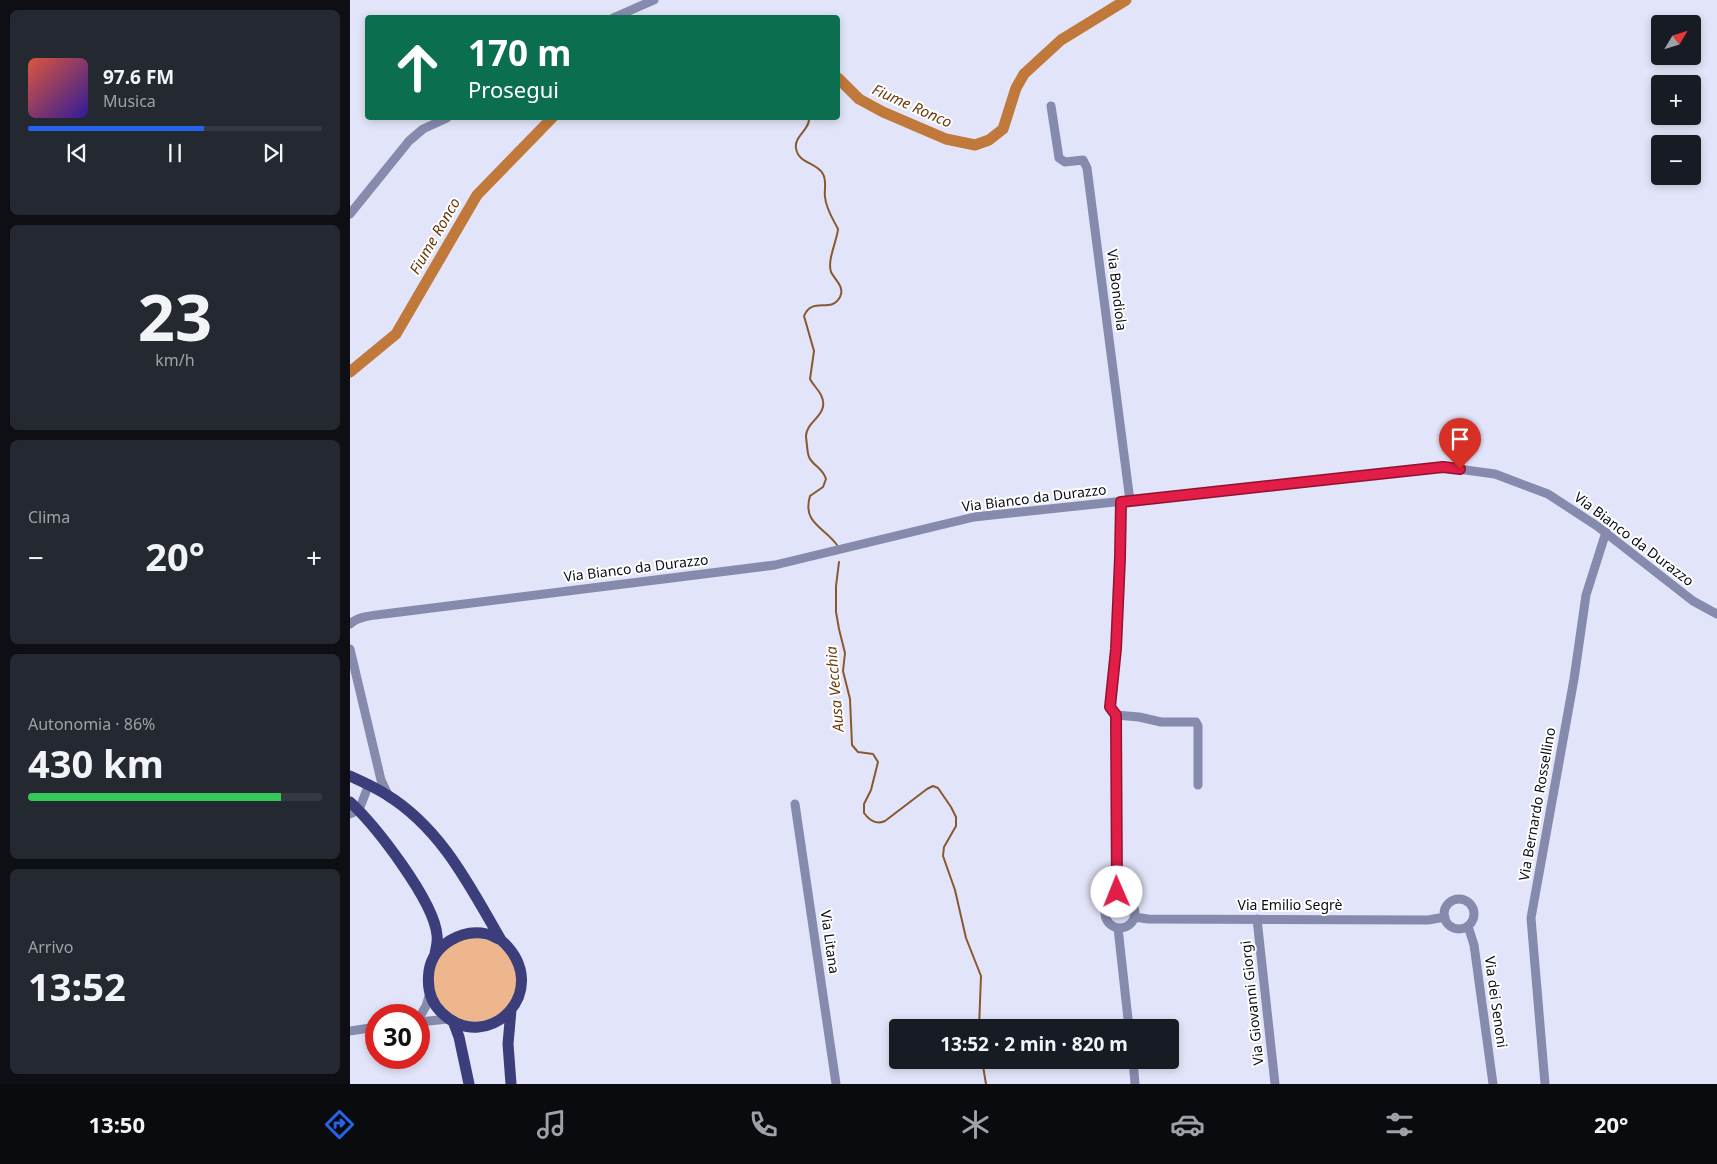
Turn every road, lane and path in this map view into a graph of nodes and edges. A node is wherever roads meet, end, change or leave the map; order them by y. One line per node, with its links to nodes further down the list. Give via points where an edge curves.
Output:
1 (654, 0): 2 (street)
2 (620, 15)
3 (1051, 106): 6 (street, Via Bondiola, via 1059,158 1065,162 1083,160 1087,168)
4 (443, 120): 5 (street, via 409,141)
5 (350, 214)
6 (1125, 501): 7 (street, Via Bianco da Durazzo, via 1443,467 1495,474 1548,494); 9 (street, Via Bianco da Durazzo, via 974,517 775,565 392,613 359,618); 11 (street, via 1110,707)
7 (1606, 532): 8 (street, Via Bianco da Durazzo, via 1694,602); 42 (street, Via Bernardo Rossellino, via 1586,595 1531,918)
8 (1717, 614)
9 (350, 624)
10 (350, 649): 12 (street)
11 (1116, 715): 14 (street, via 1161,722 1196,722); 19 (street)
12 (375, 760): 13 (street, via 374,774); 15 (street)
13 (360, 780): 15 (main road); 18 (street)
14 (1198, 786)
15 (388, 795): 25 (main road, via 434,834 454,860)
16 (350, 802): 18 (main road)
17 (795, 804): 38 (street, Via Litana)
18 (354, 812): 26 (main road, via 387,844 420,892 437,935)
19 (1117, 898): 20 (street, via 1130,902 1135,910); 24 (street, via 1109,902 1105,913 1110,924)
20 (1134, 917): 22 (street, Via Emilio Segrè); 24 (street, via 1127,926)
21 (1445, 917): 22 (street, Via Emilio Segrè, via 1428,920); 23 (street, via 1454,927); 23 (street, via 1448,904 1455,899 1464,900 1471,905 1474,914)
22 (1257, 919): 40 (street, Via Giovanni Giorgi)
23 (1468, 926): 41 (street, Via dei Senoni, via 1474,945)
24 (1118, 928): 30 (street)
25 (501, 940): 26 (main road, via 487,934 464,934 444,944); 29 (main road, via 518,960 522,973 522,986)
26 (434, 956): 27 (main road, via 428,980)
27 (430, 993): 28 (street); 31 (main road, via 440,1012)
28 (427, 1004)
29 (511, 1010): 31 (main road, via 502,1019 478,1027); 37 (main road, via 508,1044)
30 (1128, 1019)
31 (451, 1020): 32 (street); 36 (main road, via 459,1037)
32 (430, 1021)
33 (365, 1029): 34 (street)
34 (350, 1031)
35 (1134, 1069): 39 (street)
36 (469, 1084)
37 (511, 1084)
38 (836, 1084)
39 (1135, 1084)
40 (1275, 1084)
41 (1493, 1084)
42 (1545, 1084)

